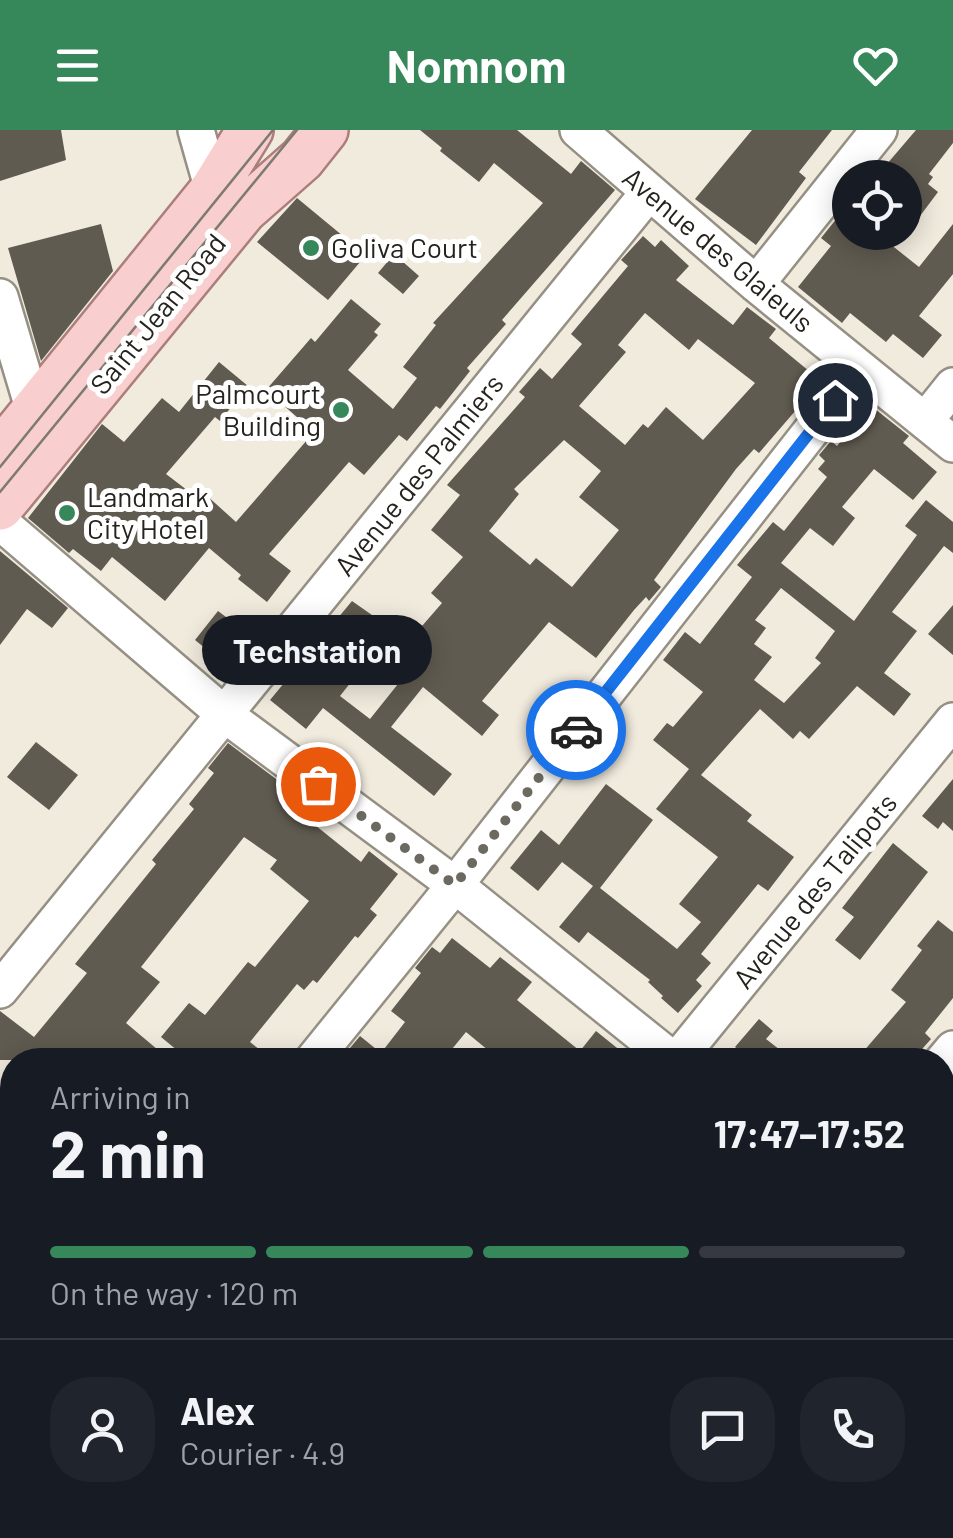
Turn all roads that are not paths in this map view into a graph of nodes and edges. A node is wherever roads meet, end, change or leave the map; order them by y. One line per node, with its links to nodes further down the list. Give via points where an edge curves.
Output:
1 (196, 130): 6 (street)
2 (250, 130): 6 (main road, Saint Jean Road)
3 (325, 130): 16 (main road, Saint Jean Road, via 244,210)
4 (879, 130): 8 (street)
5 (588, 133): 7 (street, Avenue des Glaieuls)
6 (213, 190): 12 (main road, Saint Jean Road)
7 (649, 192): 8 (street, Avenue des Glaieuls); 18 (street, Avenue des Palmiers)
8 (756, 284): 10 (street, Avenue des Glaieuls)
9 (0, 297): 12 (street)
10 (859, 370): 13 (street, Avenue des Glaieuls); 20 (street)
11 (953, 386): 13 (street)
12 (34, 411): 15 (main road, Saint Jean Road)
13 (925, 420): 14 (street, Avenue des Glaieuls)
14 (953, 444)
15 (0, 453)
16 (0, 507)
17 (0, 522): 18 (street)
18 (224, 714): 20 (street); 21 (street, Avenue des Palmiers)
19 (953, 721): 24 (street, Avenue des Talipots)
20 (455, 885): 22 (street); 23 (street)
21 (0, 990)
22 (323, 1048)
23 (660, 1048)
24 (685, 1048)

